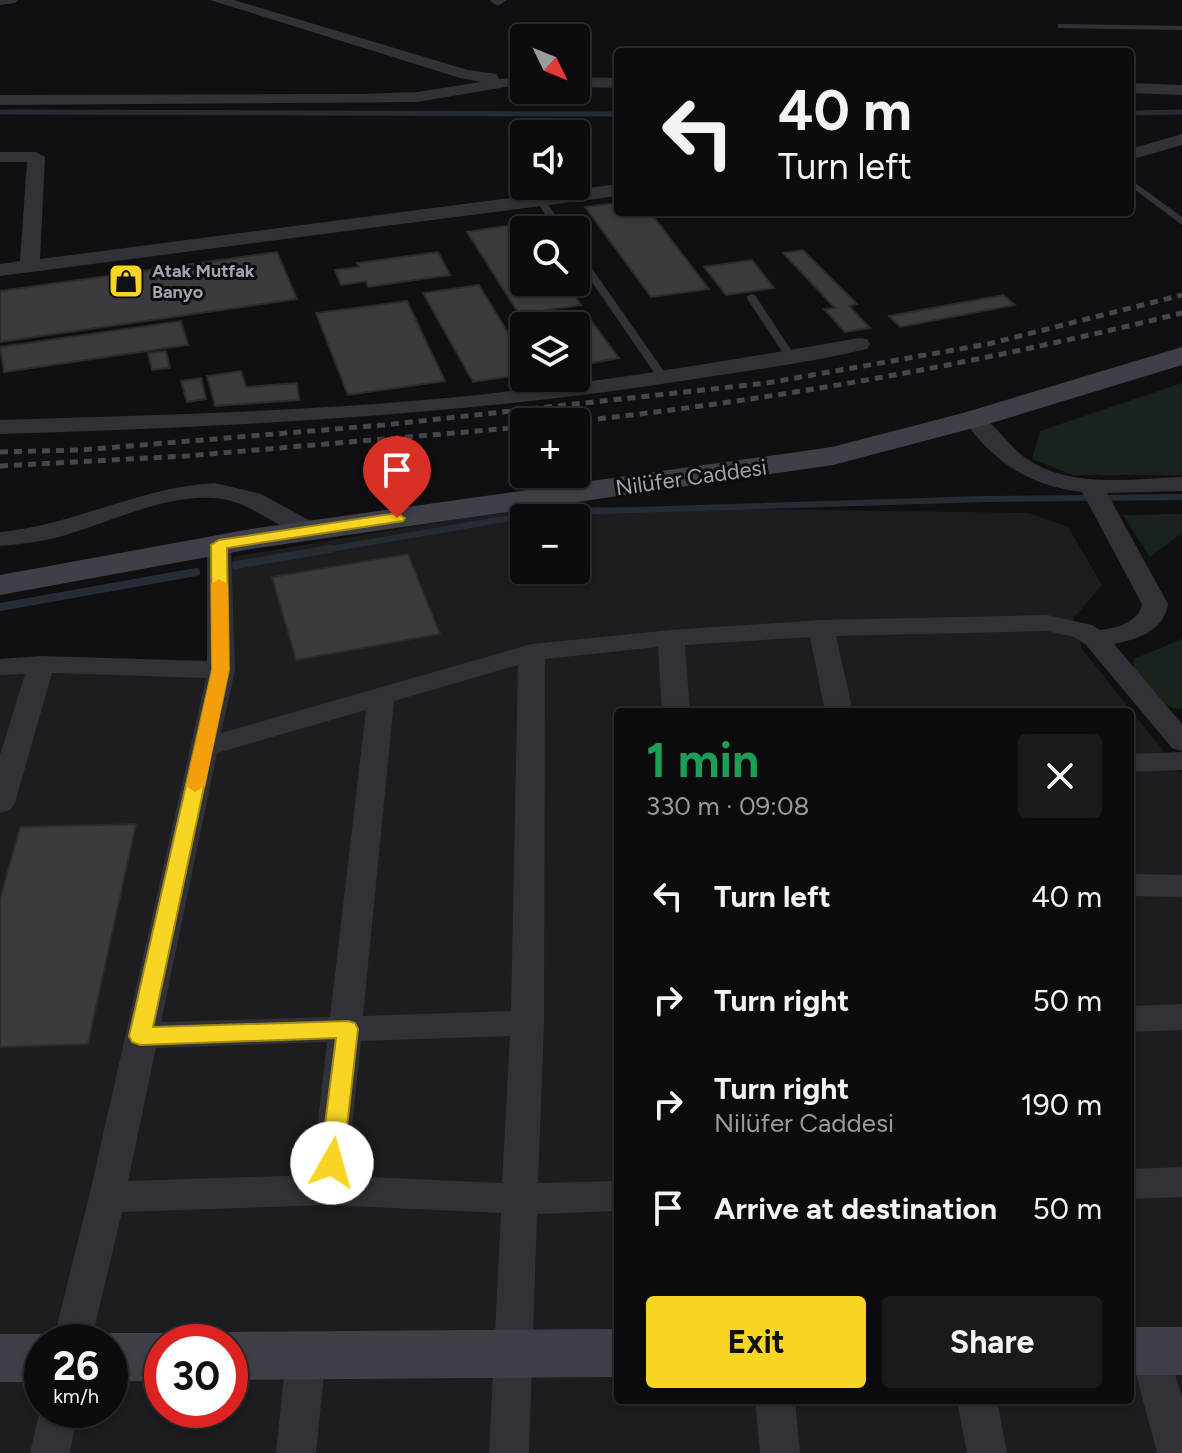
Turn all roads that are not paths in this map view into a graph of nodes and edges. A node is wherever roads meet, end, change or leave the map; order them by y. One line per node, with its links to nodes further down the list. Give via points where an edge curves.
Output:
1 (0, 0): 2 (street)
2 (10, 0)
3 (218, 0): 6 (street, via 466,75)
4 (1061, 26): 5 (lane)
5 (1182, 28)
6 (510, 80)
7 (590, 82): 9 (street)
8 (510, 83): 12 (street, via 417,97)
9 (614, 83)
10 (1134, 88): 11 (street)
11 (1182, 90)
12 (0, 100)
13 (1182, 139): 14 (street)
14 (1134, 154)
15 (0, 157): 21 (street, via 36,157)
16 (1134, 185): 20 (lane)
17 (614, 191): 18 (street)
18 (541, 201): 19 (lane); 21 (street)
19 (551, 216)
20 (1182, 222)
21 (30, 266): 22 (street)
22 (0, 270)
23 (590, 272): 28 (lane)
24 (751, 297): 26 (lane)
25 (859, 344): 26 (street)
26 (790, 356): 28 (street)
27 (1182, 356): 29 (main road, Nilüfer Caddesi)
28 (664, 379): 30 (street, via 443,405)
29 (974, 419): 32 (street, via 1013,463); 34 (main road, Nilüfer Caddesi, via 833,456)
30 (0, 427)
31 (1182, 484): 32 (street)
32 (1094, 494): 40 (street, via 1155,604 1153,616 1141,627 1120,637)
33 (256, 501): 34 (street); 35 (street, via 222,491 176,495 68,529); 36 (street)
34 (309, 530): 36 (main road, Nilüfer Caddesi)
35 (0, 539)
36 (235, 542): 37 (main road, Nilüfer Caddesi); 44 (street)
37 (0, 585)
38 (821, 628): 39 (street); 40 (street, via 1047,623); 47 (street)
39 (671, 638): 41 (street); 46 (street)
40 (1095, 639): 48 (street)
41 (532, 652): 45 (street); 57 (street)
42 (41, 664): 43 (street); 44 (street); 52 (street)
43 (0, 667)
44 (221, 670): 49 (street)
45 (381, 697): 49 (street); 58 (street)
46 (676, 708)
47 (838, 708)
48 (1182, 742)
49 (203, 748): 59 (street)
50 (1182, 761): 51 (street)
51 (1134, 763)
52 (0, 803)
53 (1134, 885): 54 (street)
54 (1182, 886)
55 (1182, 1017): 56 (street)
56 (1134, 1019)
57 (527, 1023): 58 (street); 65 (street)
58 (348, 1029): 59 (street); 62 (street)
59 (140, 1036): 64 (street)
60 (1182, 1182): 61 (street)
61 (1134, 1184)
62 (328, 1190): 64 (street); 65 (street)
63 (614, 1196): 65 (street)
64 (107, 1197): 66 (street)
65 (518, 1199): 69 (street)
66 (76, 1324)
67 (1154, 1351): 82 (street)
68 (614, 1353): 69 (main road)
69 (514, 1354): 71 (main road); 79 (street)
70 (248, 1356): 71 (main road)
71 (306, 1356): 78 (street)
72 (0, 1358): 73 (main road)
73 (24, 1358)
74 (775, 1404): 80 (street)
75 (978, 1404): 81 (street)
76 (55, 1428): 77 (street)
77 (50, 1453)
78 (296, 1453)
79 (509, 1453)
80 (780, 1453)
81 (987, 1453)
82 (1177, 1453)

